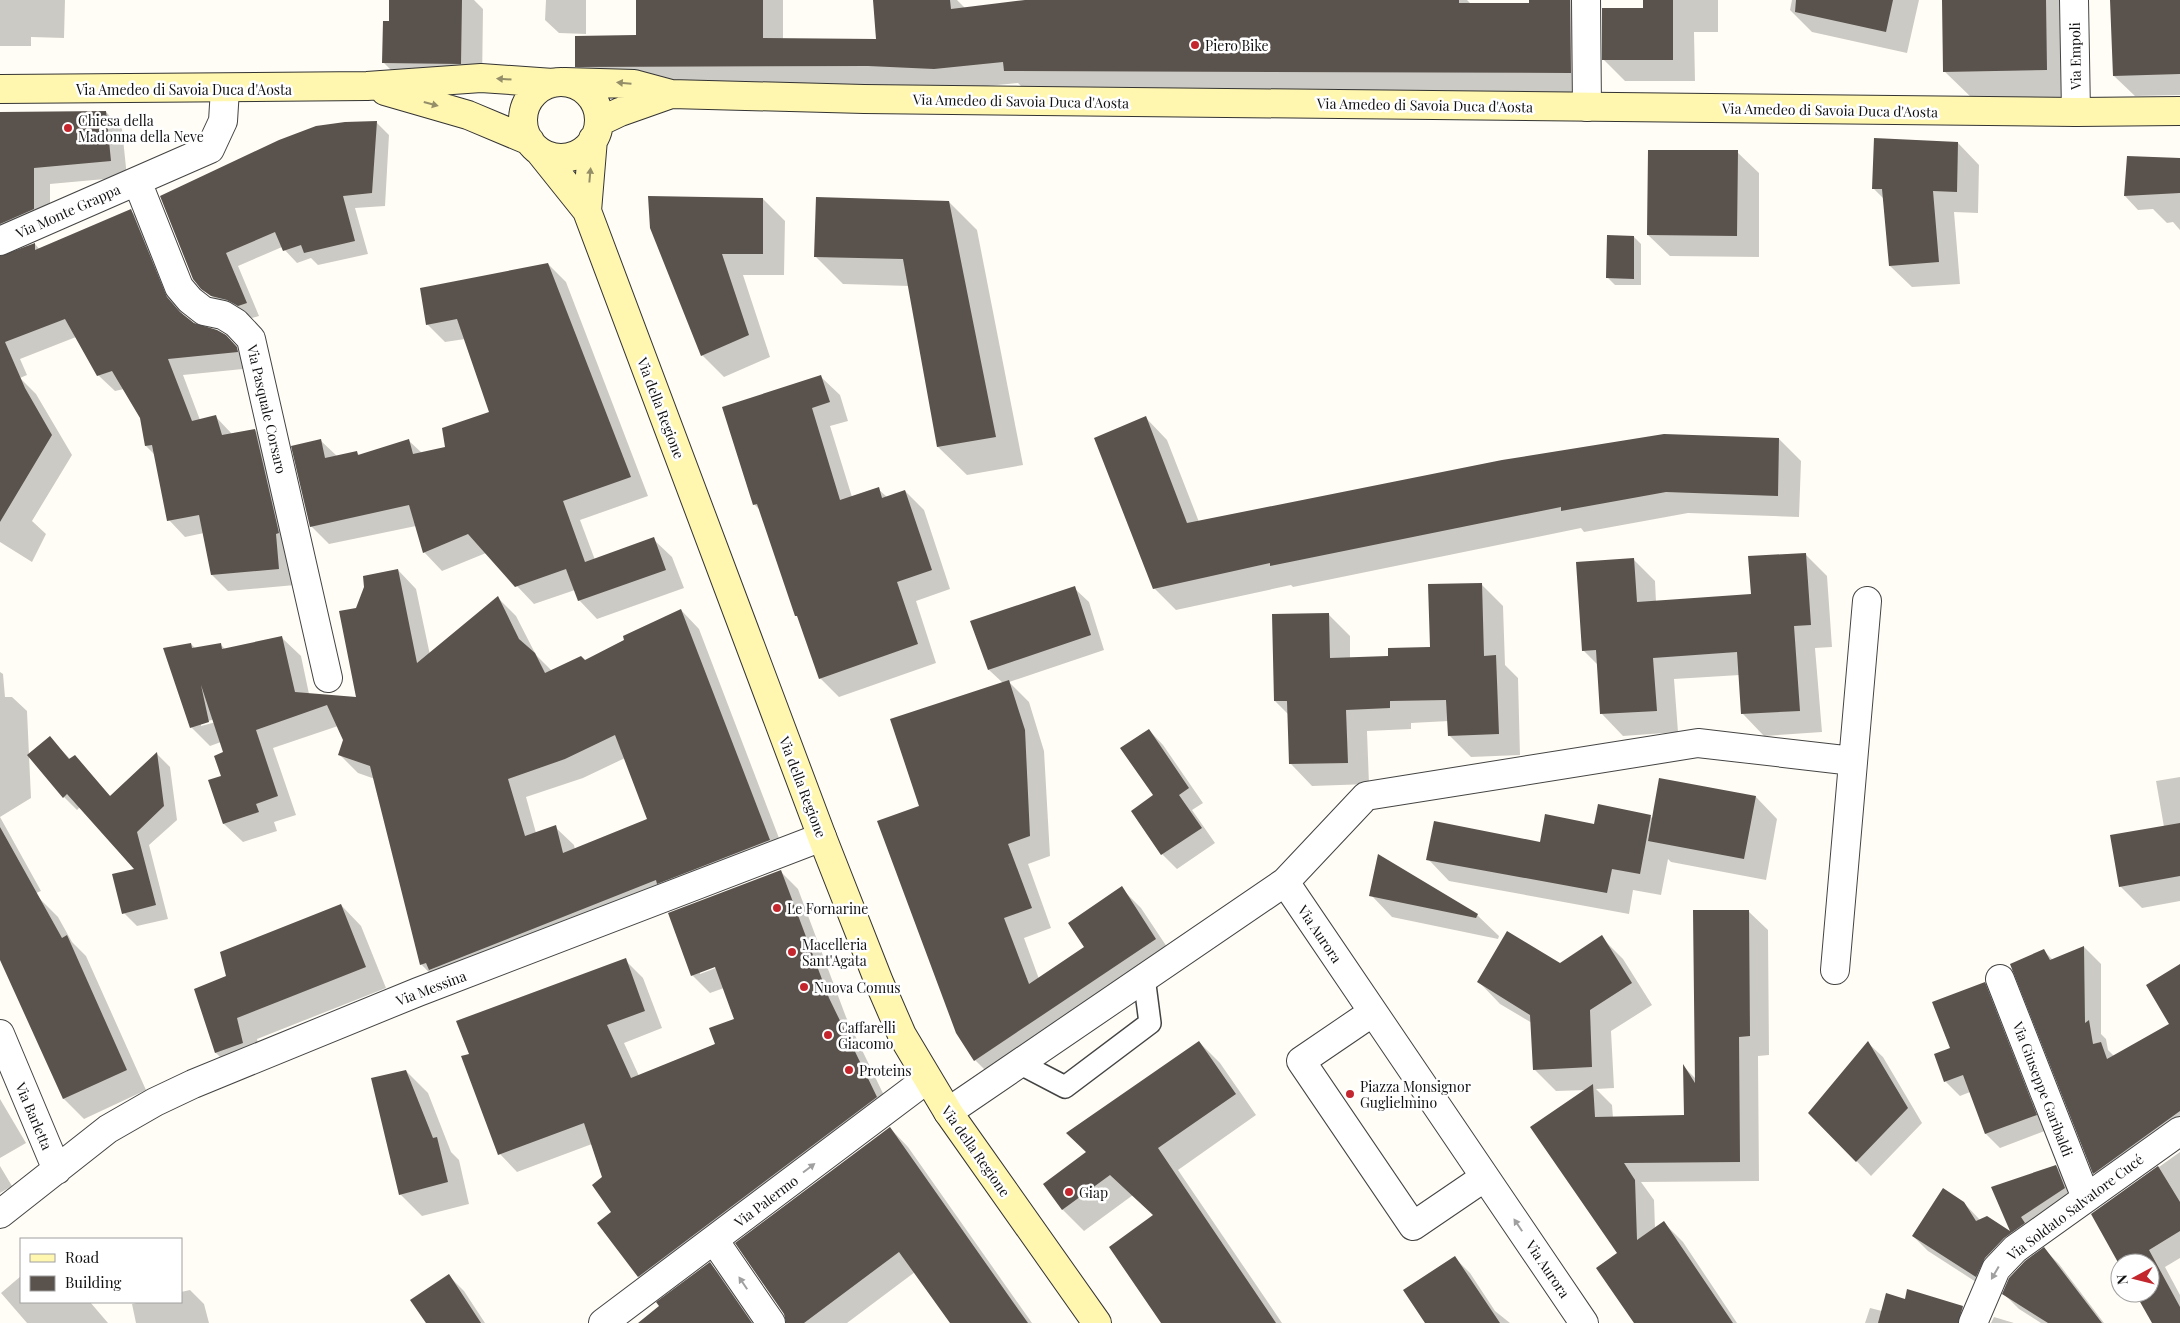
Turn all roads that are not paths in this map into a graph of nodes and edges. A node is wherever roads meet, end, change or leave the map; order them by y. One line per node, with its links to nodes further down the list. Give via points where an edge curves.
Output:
1 (1586, 0): 8 (street)
2 (2074, 0): 10 (street, Via Empoli)
3 (559, 82): 4 (main road, one-way to 4, via 481,78); 7 (main road, one-way to 3, via 634,84); 11 (main road, via 576,85 593,100); 12 (main road, via 532,95 526,106 524,130)
4 (367, 86): 6 (main road, Via Amedeo di Savoia Duca d'Aosta); 12 (main road, one-way to 12, via 468,115)
5 (0, 89): 6 (main road, Via Amedeo di Savoia Duca d'Aosta)
6 (225, 89): 13 (street, Via Monte Grappa, via 223,121 210,149)
7 (671, 94): 8 (main road, Via Amedeo di Savoia Duca d'Aosta); 11 (main road, via 620,112)
8 (1587, 107): 10 (main road, Via Amedeo di Savoia Duca d'Aosta)
9 (2180, 111): 10 (main road, Via Amedeo di Savoia Duca d'Aosta)
10 (2076, 112)
11 (596, 131): 12 (main road, via 586,149 563,158 550,156); 14 (main road, one-way to 11)
12 (534, 146): 14 (main road)
13 (137, 181): 15 (street, Via Monte Grappa); 17 (street, Via Pasquale Corsaro, via 179,287 204,310 223,315 236,323 251,339)
14 (587, 212): 19 (main road, Via della Regione)
15 (0, 241)
16 (1867, 601): 18 (street)
17 (328, 678)
18 (1853, 761): 20 (street, via 1698,743 1366,796); 21 (street)
19 (822, 837): 27 (main road, Via della Regione, via 878,982); 30 (street, Via Messina, via 418,992 193,1084 108,1130)
20 (1285, 882): 22 (street); 24 (street, Via Aurora)
21 (1835, 970)
22 (1144, 977): 26 (street); 26 (lane, via 1150,1023 1065,1087)
23 (2000, 979): 32 (street, Via Giuseppe Garibaldi)
24 (1373, 1012): 31 (street, Via Aurora); 31 (street, via 1301,1061 1413,1226)
25 (0, 1034): 30 (street, Via Barletta)
26 (1019, 1063): 28 (street)
27 (927, 1079): 28 (main road, Via della Regione); 34 (street, Via Palermo, one-way to 27)
28 (948, 1112): 37 (main road, Via della Regione)
29 (2180, 1131): 32 (street, Via Soldato Salvatore Cucé)
30 (56, 1170): 33 (street, Via Messina)
31 (1485, 1177): 38 (street, Via Aurora, one-way to 31)
32 (2086, 1198): 39 (street, Via Soldato Salvatore Cucé, one-way to 39, via 2015,1249 1996,1269)
33 (0, 1214)
34 (714, 1240): 35 (street, Via Palermo); 36 (street, one-way to 34)
35 (603, 1323)
36 (771, 1323)
37 (1097, 1323)
38 (1584, 1323)
39 (1972, 1323)

